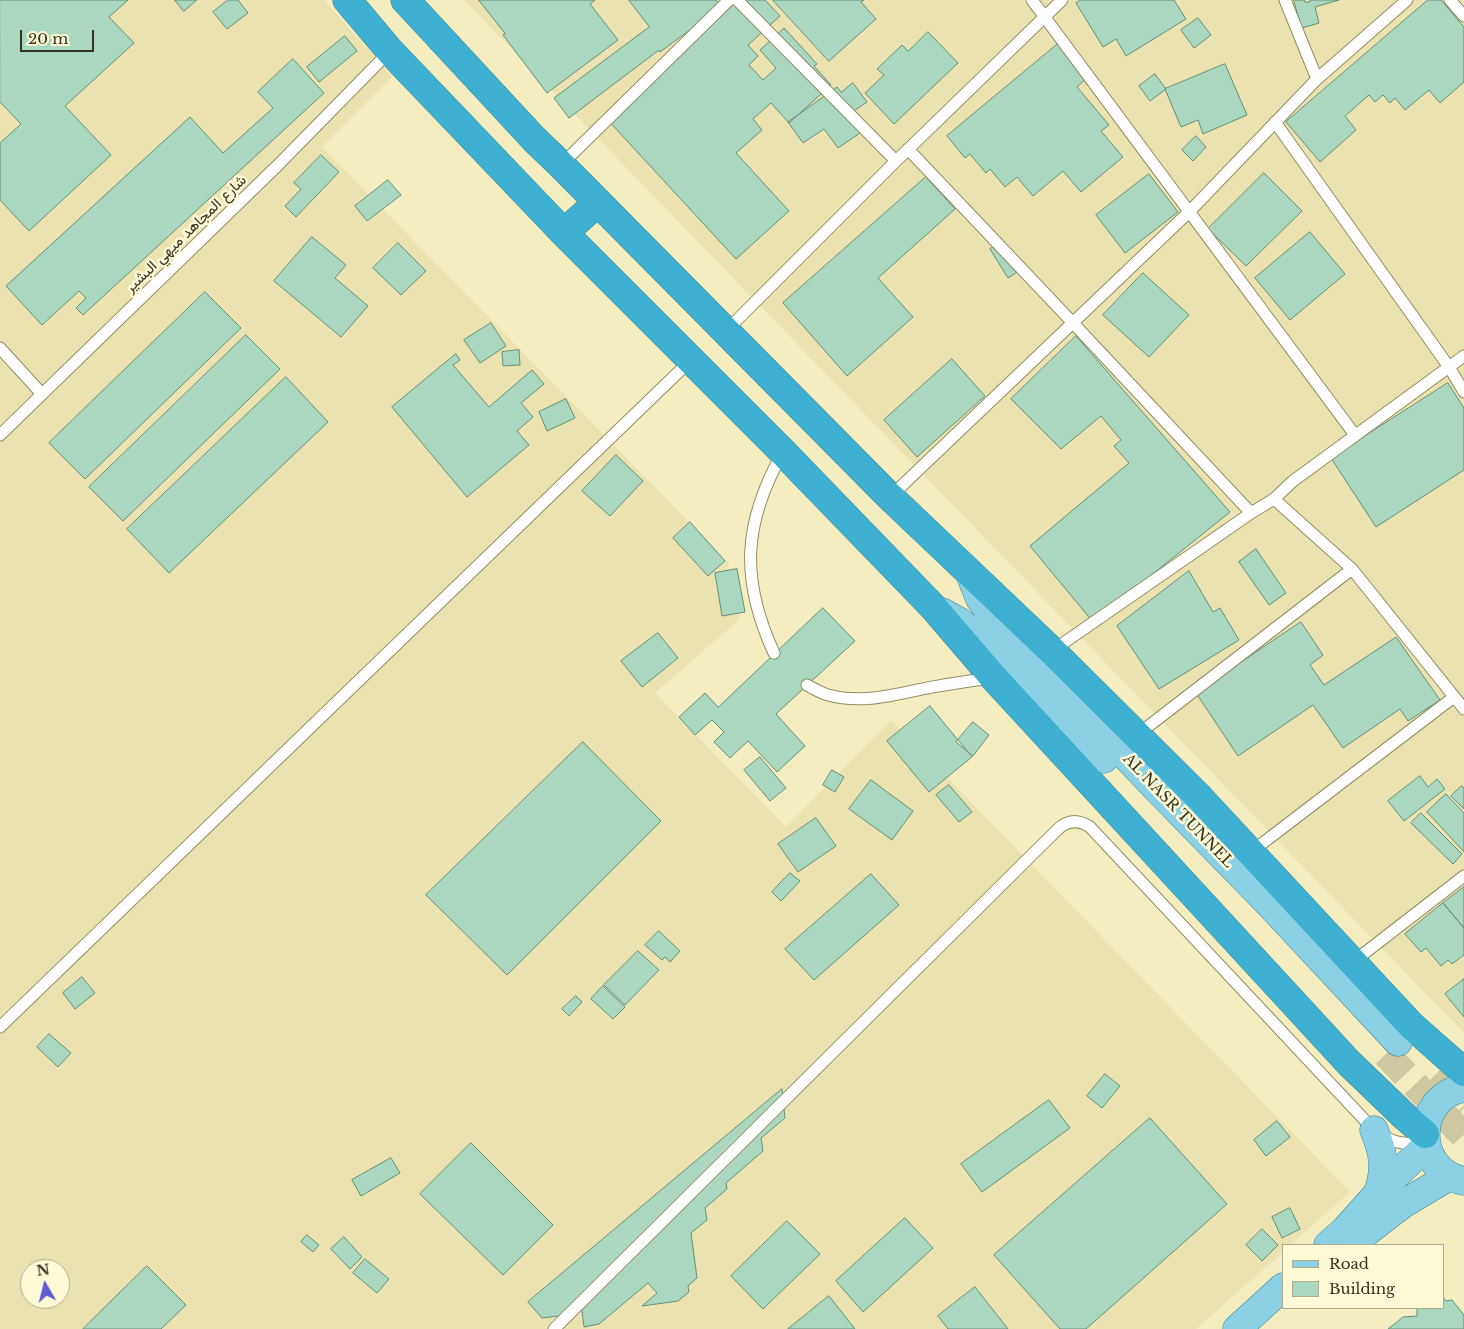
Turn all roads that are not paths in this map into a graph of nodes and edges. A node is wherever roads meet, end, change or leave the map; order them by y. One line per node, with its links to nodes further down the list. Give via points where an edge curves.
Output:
1 (347, 0): 12 (highway)
2 (729, 0): 17 (lane)
3 (737, 0): 16 (lane)
4 (1032, 0): 11 (lane)
5 (1062, 0): 11 (lane)
6 (1284, 0): 13 (lane)
7 (1406, 0): 13 (lane)
8 (1451, 0): 10 (lane)
9 (411, 2): 17 (highway)
10 (1464, 16)
11 (1045, 17): 15 (lane); 19 (lane)
12 (390, 51): 20 (highway); 28 (lane, شارع المجاهد ميهي البشير, via 278,165)
13 (1317, 79): 14 (lane)
14 (1274, 122): 19 (lane); 26 (lane)
15 (908, 150): 16 (lane); 21 (lane)
16 (896, 162): 22 (lane)
17 (561, 166): 18 (highway)
18 (598, 202): 20 (highway); 22 (highway)
19 (1190, 212): 21 (lane); 30 (lane)
20 (564, 233): 25 (highway)
21 (1073, 323): 33 (lane); 35 (lane)
22 (726, 331): 29 (highway)
23 (0, 348): 28 (lane)
24 (1464, 356): 26 (lane)
25 (691, 360): 32 (highway); 49 (lane)
26 (1449, 367): 27 (lane); 30 (lane)
27 (1464, 392)
28 (42, 394): 31 (lane, شارع المجاهد ميهي البشير)
29 (809, 416): 32 (highway); 33 (highway)
30 (1355, 435): 34 (lane)
31 (0, 436)
32 (783, 452): 38 (highway); 40 (lane, via 760,499 751,552 756,604)
33 (890, 497): 37 (highway)
34 (1274, 499): 35 (lane); 36 (lane)
35 (1251, 513): 39 (lane)
36 (1352, 569): 43 (lane); 45 (lane)
37 (969, 572): 38 (main road, AL NASR TUNNEL, via 980,599 991,614 1271,906 1392,1048 1108,763 968,628); 39 (highway)
38 (934, 608): 41 (highway)
39 (1052, 651): 45 (highway)
40 (774, 653)
41 (994, 678): 42 (lane, via 871,698 828,695); 53 (highway, via 1349,1063)
42 (807, 685)
43 (1454, 697): 44 (lane); 46 (lane)
44 (1464, 709)
45 (1137, 735): 46 (highway)
46 (1251, 852): 48 (highway)
47 (1464, 876): 48 (lane)
48 (1353, 962): 50 (highway, via 1411,1025)
49 (0, 1027)
50 (1464, 1072)
51 (1464, 1088): 53 (main road, via 1449,1093 1431,1110 1426,1122)
52 (1374, 1130): 53 (lane, via 1398,1142); 55 (main road, via 1384,1166); 60 (lane, via 1090,827 1076,821 1069,822 1063,824)
53 (1426, 1140): 54 (main road, via 1435,1164); 55 (main road)
54 (1457, 1178): 57 (main road, via 1403,1204)
55 (1378, 1193): 56 (main road)
56 (1329, 1244)
57 (1351, 1244)
58 (1282, 1288): 61 (main road)
59 (1282, 1296): 61 (main road)
60 (554, 1329)
61 (1237, 1329)

